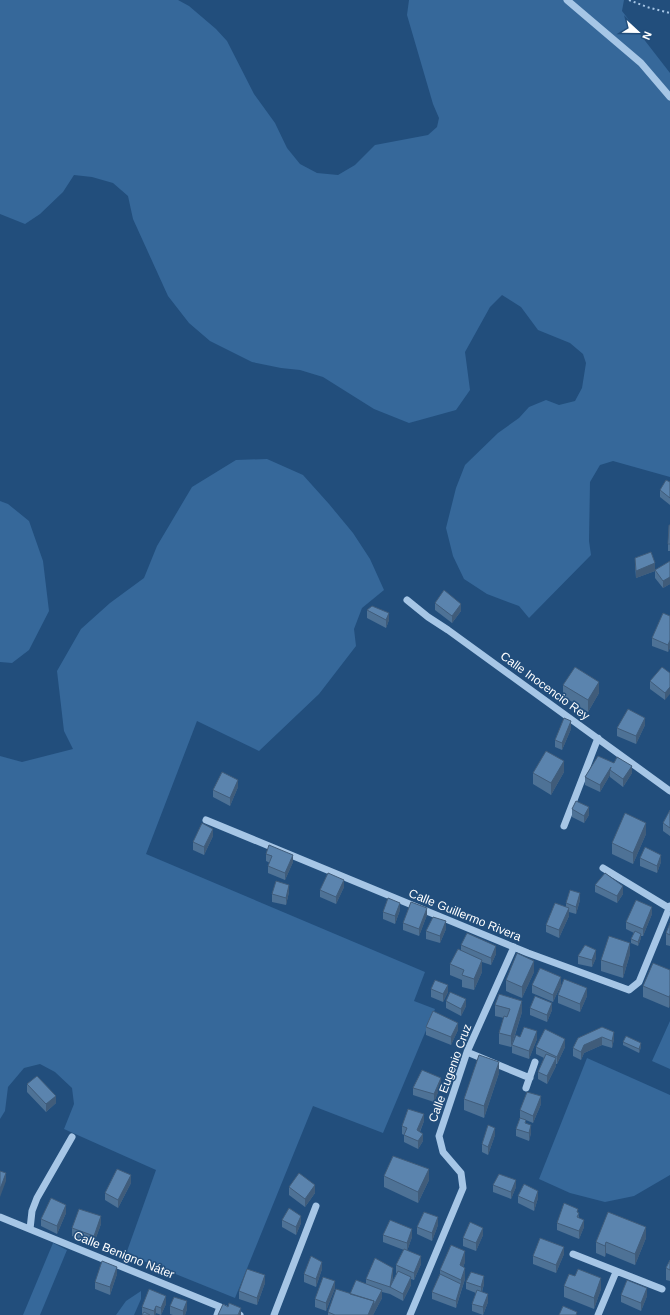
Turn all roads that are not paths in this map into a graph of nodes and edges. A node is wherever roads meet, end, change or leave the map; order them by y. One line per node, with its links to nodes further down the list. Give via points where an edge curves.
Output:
1 (567, 0): 2 (street, via 641,63)
2 (670, 97)
3 (407, 600): 4 (street, Calle Inocencio Rey)
4 (598, 738): 5 (street, Calle Inocencio Rey); 7 (street)
5 (670, 791)
6 (206, 820): 10 (street, Calle Guillermo Rivera)
7 (564, 826)
8 (603, 868): 9 (street)
9 (669, 907): 10 (street, Calle Guillermo Rivera, via 639,982 629,990)
10 (514, 947): 11 (street, Calle Eugenio Cruz)
11 (467, 1052): 13 (street); 26 (street, Calle Eugenio Cruz, via 439,1136 443,1152 461,1173 463,1188)
12 (536, 1062): 13 (street)
13 (530, 1078): 14 (street)
14 (526, 1088)
15 (72, 1137): 18 (street, via 37,1198 32,1211)
16 (316, 1206): 25 (street)
17 (0, 1217): 18 (street, Calle Benigno Náter)
18 (30, 1229): 22 (street, Calle Benigno Náter)
19 (574, 1254): 20 (street)
20 (616, 1272): 21 (street); 27 (street)
21 (662, 1290)
22 (220, 1307): 23 (street); 24 (street, Calle Benigno Náter)
23 (217, 1315)
24 (240, 1315)
25 (274, 1315)
26 (410, 1315)
27 (598, 1315)

